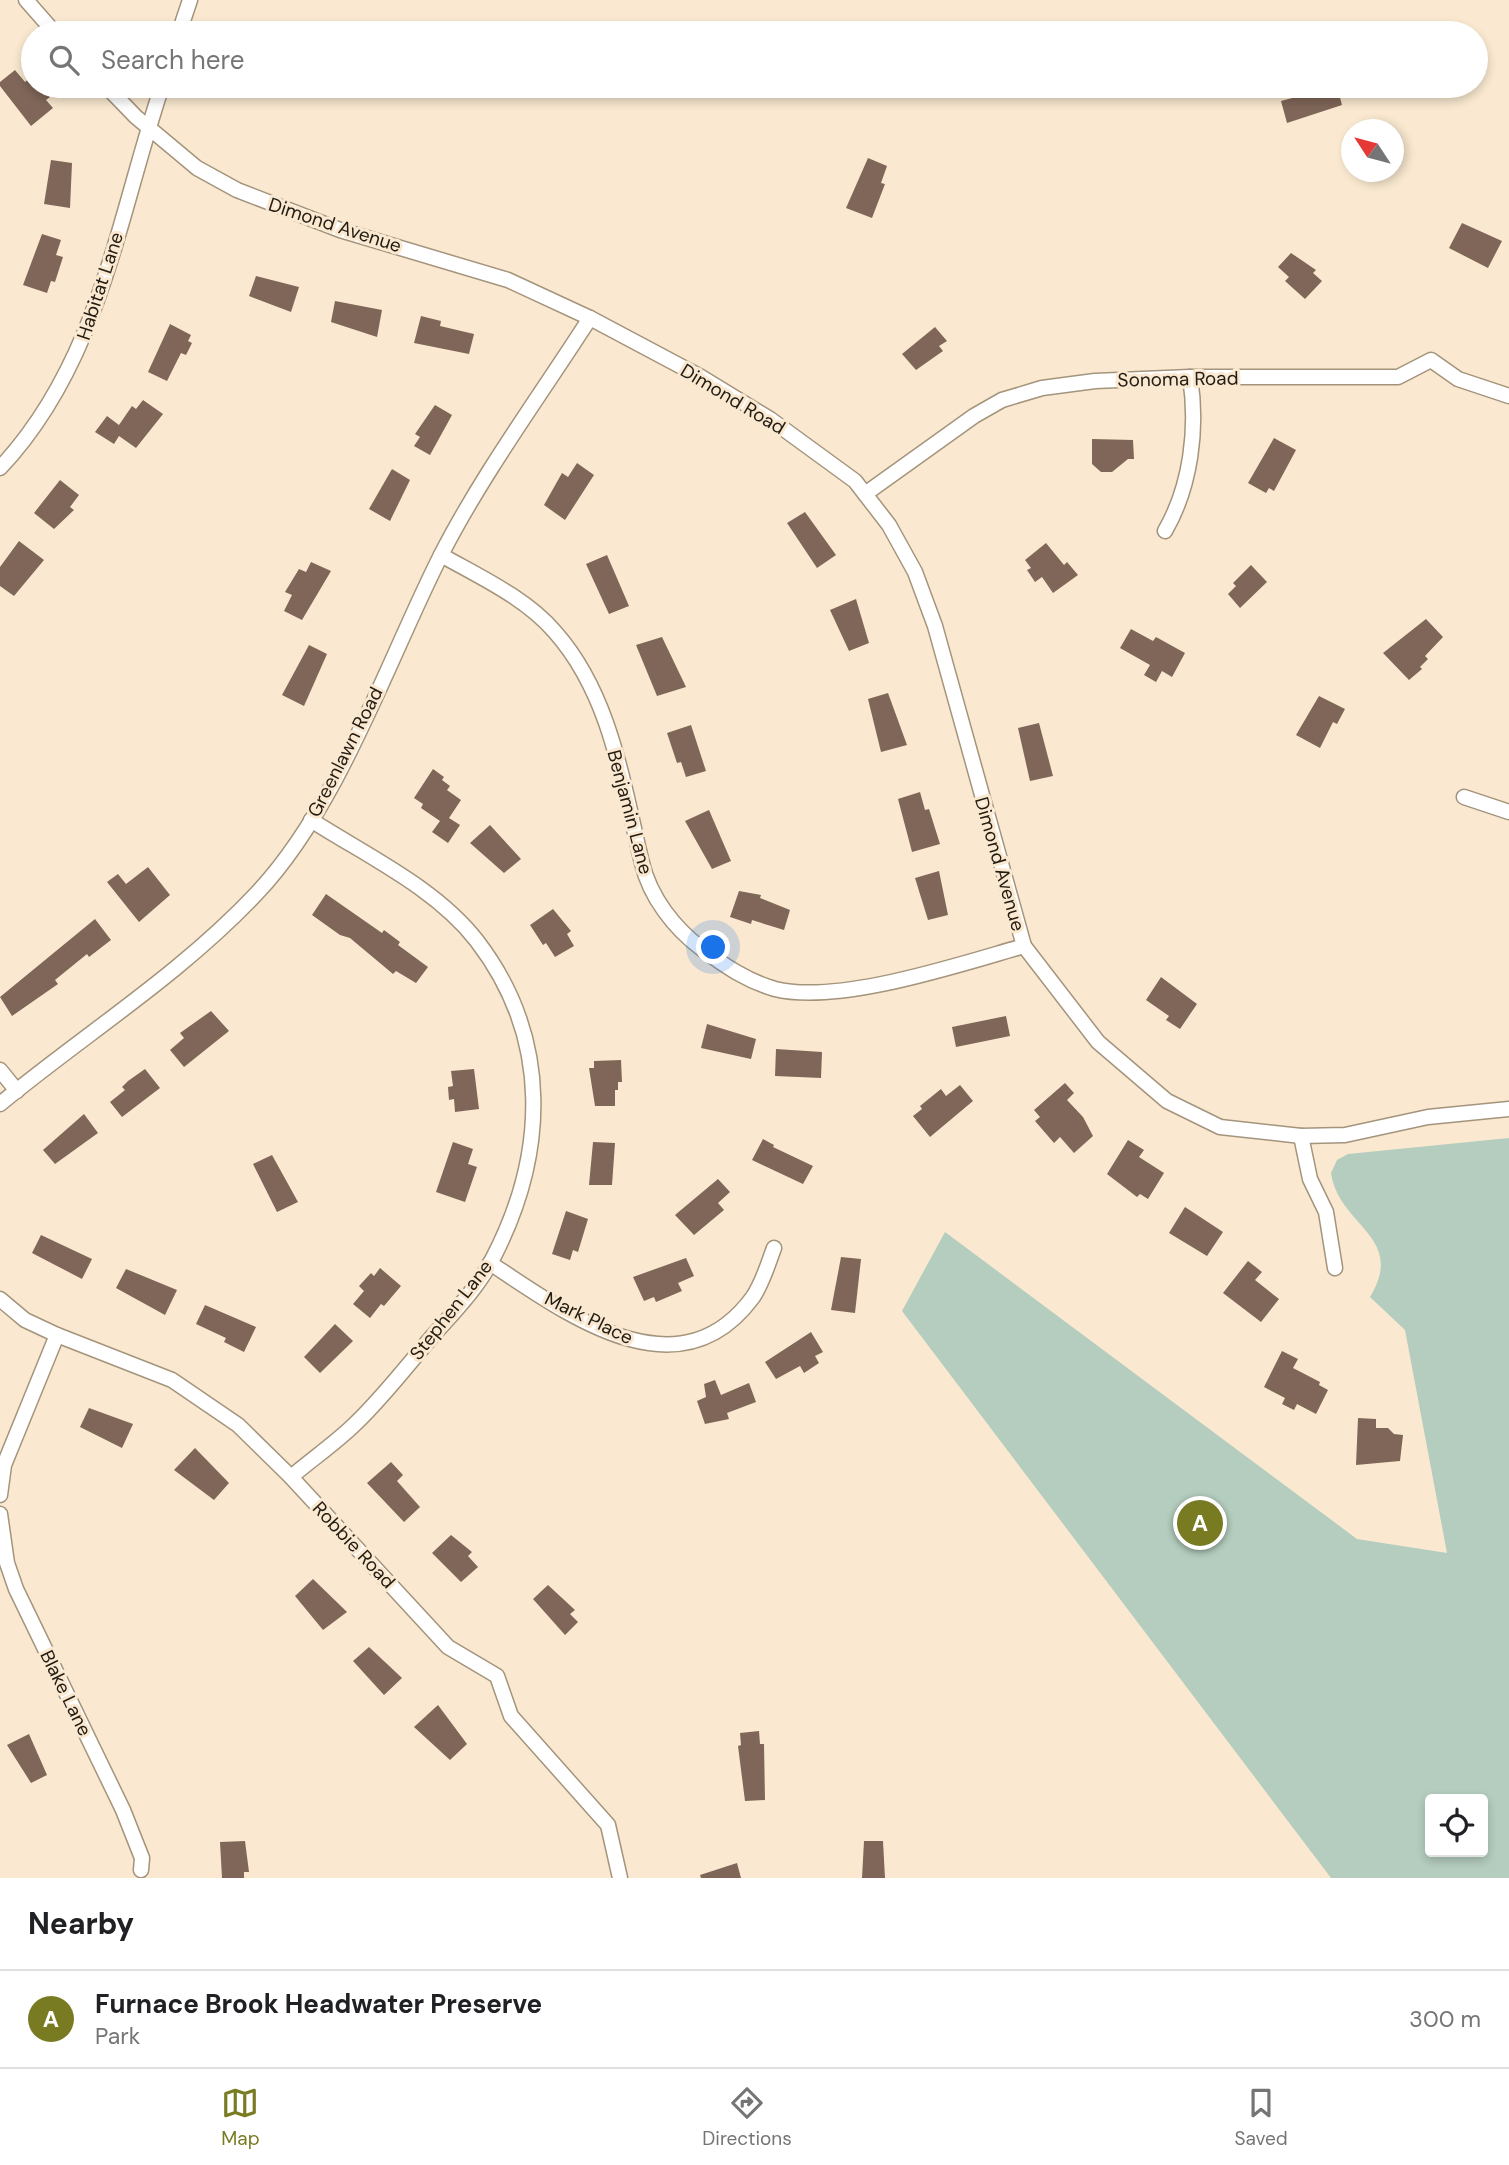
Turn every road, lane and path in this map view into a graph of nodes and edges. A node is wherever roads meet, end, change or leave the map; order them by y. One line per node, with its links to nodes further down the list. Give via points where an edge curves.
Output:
1 (26, 0): 3 (street)
2 (190, 0): 4 (street)
3 (44, 21)
4 (183, 21)
5 (118, 98): 7 (street, Dimond Avenue)
6 (158, 98): 7 (street, Habitat Lane)
7 (148, 127): 8 (street, Dimond Avenue, via 197,168 283,211 508,280); 11 (street, Habitat Lane, via 88,330 68,376)
8 (590, 318): 12 (street, Dimond Road, via 770,419 855,481); 14 (street, Greenlawn Road)
9 (1190, 377): 10 (street, Sonoma Road, via 1398,377 1431,360 1458,379); 12 (street, Sonoma Road, via 1095,381 1042,388 1002,400); 13 (street, via 1193,436 1178,504)
10 (1509, 396)
11 (0, 468)
12 (865, 494): 18 (street, Dimond Avenue, via 915,572 935,626)
13 (1166, 531)
14 (441, 555): 17 (street, Greenlawn Road, via 364,720); 18 (street, Benjamin Lane, via 492,583 557,634 590,686 608,730 654,894 691,941 730,970 778,989 842,991)
15 (1464, 797): 16 (street)
16 (1509, 812)
17 (311, 820): 20 (street, Greenlawn Road, via 249,900 99,1030); 25 (street, Stephen Lane, via 427,894 454,917 477,941 514,1006 533,1076 536,1109 521,1189)
18 (1024, 946): 23 (street, Dimond Avenue, via 1098,1042 1167,1101 1220,1127)
19 (0, 1070): 20 (street)
20 (17, 1091): 21 (street, Greenlawn Road)
21 (0, 1104)
22 (1509, 1109): 23 (street, Dimond Avenue, via 1428,1117 1345,1135)
23 (1301, 1136): 26 (street, via 1310,1179 1326,1212)
24 (774, 1248): 25 (street, Mark Place, via 753,1297 733,1318 692,1342 665,1346 635,1343 605,1330)
25 (490, 1263): 29 (street, Stephen Lane, via 356,1423)
26 (1335, 1268)
27 (0, 1299): 28 (street, Robbie Road, via 25,1320)
28 (57, 1335): 29 (street, Robbie Road, via 172,1380 238,1425); 30 (street, via 4,1465)
29 (291, 1477): 33 (street, Robbie Road, via 448,1647 498,1676 511,1716 608,1825)
30 (0, 1495)
31 (0, 1514): 32 (street, Blake Lane, via 6,1563 16,1589 123,1810 142,1858)
32 (141, 1870)
33 (620, 1878)

